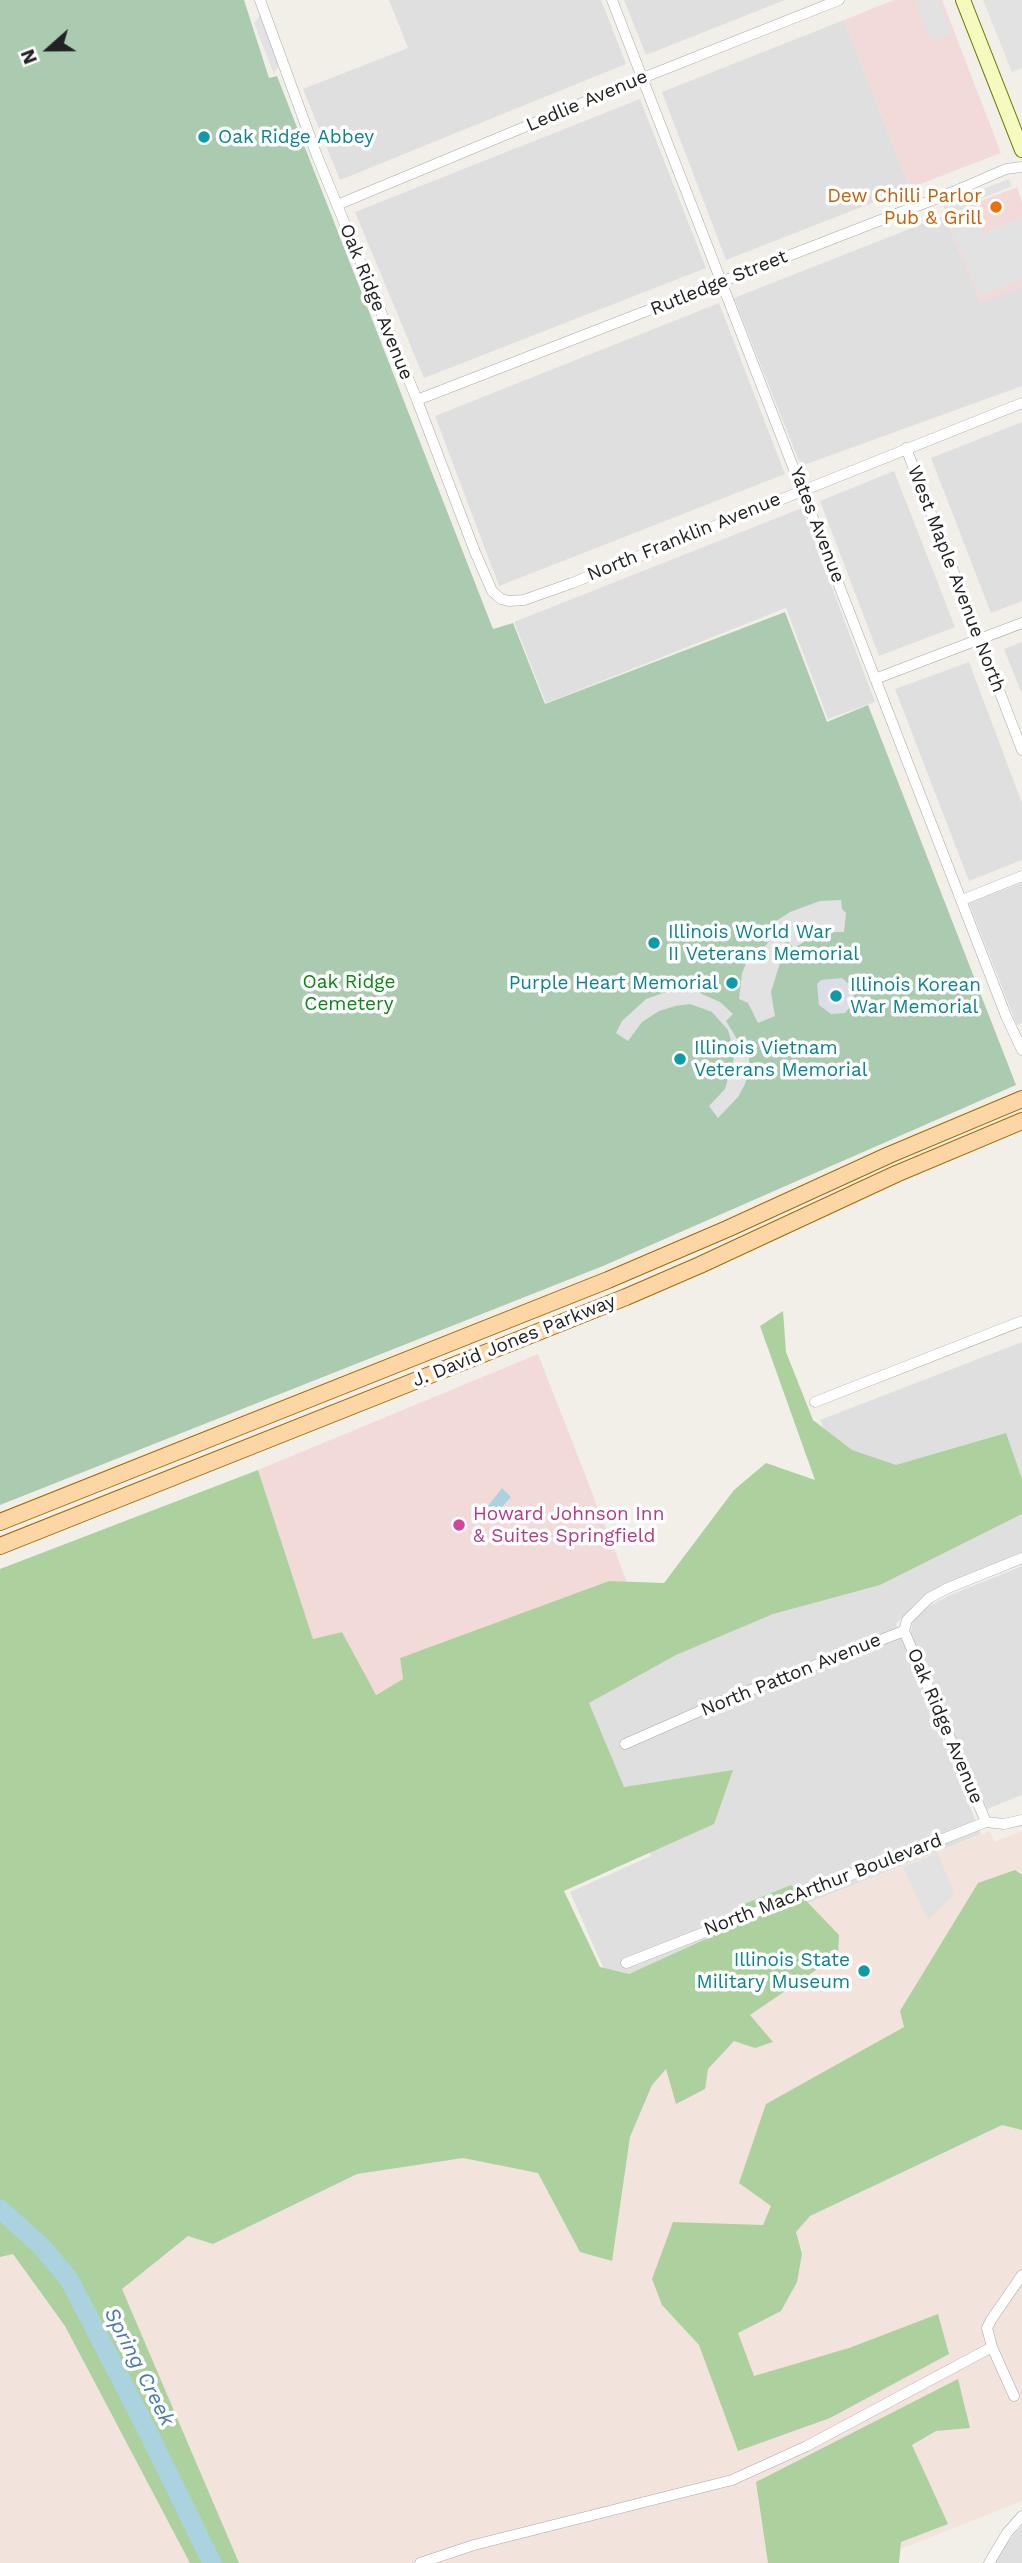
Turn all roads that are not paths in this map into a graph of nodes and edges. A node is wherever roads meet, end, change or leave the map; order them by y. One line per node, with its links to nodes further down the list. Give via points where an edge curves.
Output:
1 (260, 0): 8 (street, Oak Ridge Avenue)
2 (612, 0): 5 (street, Yates Avenue)
3 (839, 0): 5 (street, Ledlie Avenue)
4 (963, 0): 6 (main road)
5 (643, 78): 8 (street, Ledlie Avenue); 9 (street, Yates Avenue)
6 (1022, 150)
7 (1022, 167): 9 (street, Rutledge Street, via 1009,168)
8 (337, 205): 10 (street, Oak Ridge Avenue)
9 (722, 282): 10 (street, Rutledge Street); 13 (street, Yates Avenue)
10 (417, 400): 14 (street, Oak Ridge Avenue, via 475,552 492,591)
11 (1022, 402): 12 (street, North Franklin Avenue)
12 (906, 448): 13 (street, North Franklin Avenue); 16 (street, West Maple Avenue North)
13 (803, 489): 14 (street, North Franklin Avenue, via 535,596); 17 (street, Yates Avenue)
14 (501, 599)
15 (1022, 623): 16 (street)
16 (980, 639): 17 (street); 18 (street, West Maple Avenue North)
17 (875, 680): 20 (street, Yates Avenue)
18 (1022, 750)
19 (1022, 876): 20 (street)
20 (962, 900): 21 (street, Yates Avenue)
21 (1022, 1051)
22 (1022, 1099): 26 (main road, J. David Jones Parkway, via 619,1276)
23 (1022, 1121): 27 (main road, J. David Jones Parkway, via 626,1297)
24 (1022, 1321): 25 (street)
25 (815, 1402)
26 (0, 1522)
27 (0, 1546)
28 (1022, 1558): 29 (street, North Patton Avenue, via 929,1598 907,1620)
29 (904, 1630): 30 (street, North Patton Avenue); 32 (street, Oak Ridge Avenue)
30 (625, 1744)
31 (1022, 1820): 32 (street, North MacArthur Boulevard)
32 (986, 1822): 33 (street, North MacArthur Boulevard)
33 (626, 1963)
34 (1022, 2275): 35 (street, via 990,2320 987,2328)
35 (992, 2347): 36 (street); 38 (street, via 807,2446 732,2480 474,2545)
36 (1014, 2396)
37 (1022, 2516): 39 (street)
38 (420, 2563)
39 (989, 2563)

